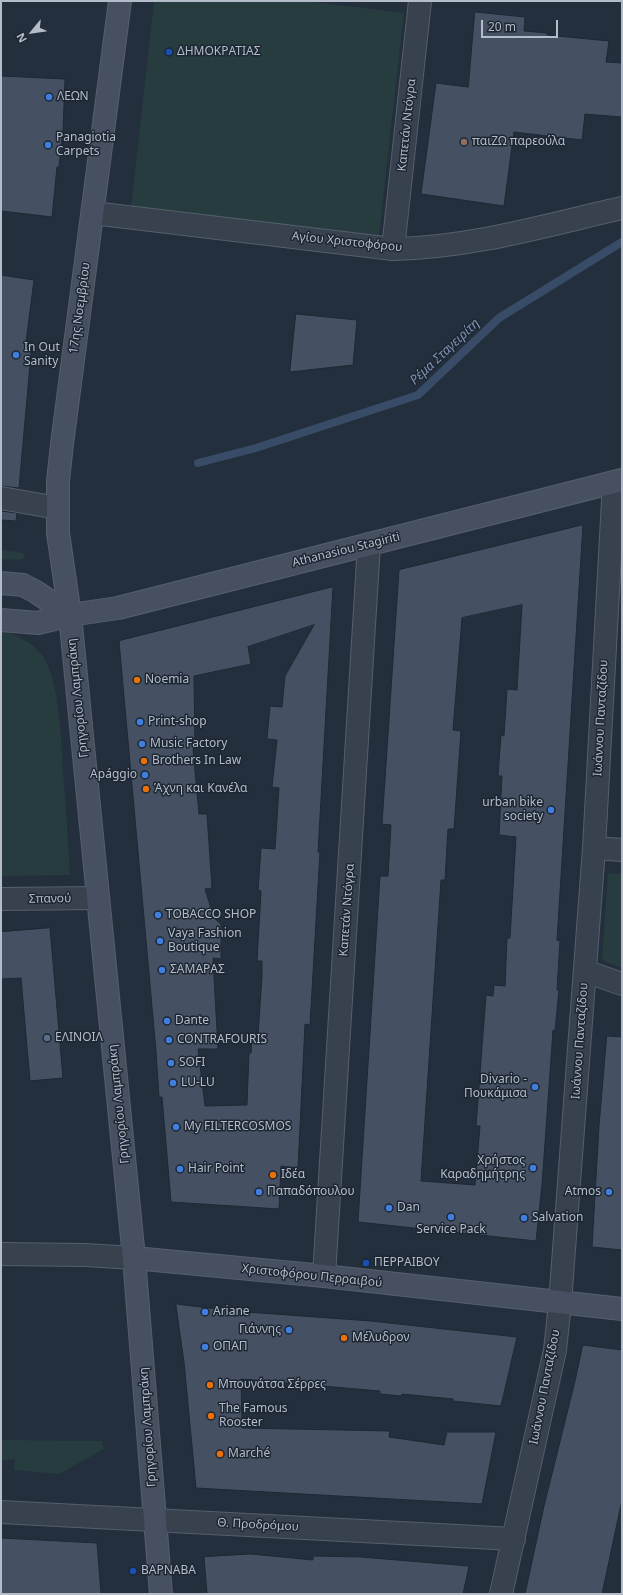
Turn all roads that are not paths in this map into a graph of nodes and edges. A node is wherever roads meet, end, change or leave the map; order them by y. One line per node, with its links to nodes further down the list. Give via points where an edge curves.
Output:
1 (120, 1): 4 (street, 17ης Νοεμβρίου)
2 (420, 1): 5 (street, Καπετάν Ντόγρα)
3 (622, 208): 5 (street, Αγίου Χριστοφόρου, via 550,226 495,236 418,248)
4 (93, 213): 5 (street, Αγίου Χριστοφόρου); 8 (street, 17ης Νοεμβρίου, via 62,444)
5 (393, 249)
6 (618, 481): 9 (street, Athanasiou Stagiriti); 13 (street, Ιωάννου Πανταζίδου)
7 (1, 498): 8 (street)
8 (58, 508): 11 (street, 17ης Νοεμβρίου, via 58,541)
9 (369, 544): 11 (street, Athanasiou Stagiriti, via 118,608); 21 (street, Καπετάν Ντόγρα)
10 (1, 583): 11 (street, via 23,585)
11 (70, 615): 12 (street, Athanasiou Stagiriti, via 38,623); 15 (street, Γρηγορίου Λαμπράκη)
12 (1, 620)
13 (594, 848): 14 (street); 17 (street, Ιωάννου Πανταζίδου)
14 (622, 850)
15 (98, 898): 16 (street, Σπανού); 20 (street, Γρηγορίου Λαμπράκη)
16 (1, 900)
17 (585, 971): 18 (street); 22 (street, Ιωάννου Πανταζίδου)
18 (622, 984)
19 (1, 1254): 20 (street, Χριστοφόρου Περραιβού)
20 (134, 1258): 21 (street, Χριστοφόρου Περραιβού); 25 (street, Γρηγορίου Λαμπράκη)
21 (324, 1276): 22 (street, Χριστοφόρου Περραιβού)
22 (560, 1303): 23 (street, Χριστοφόρου Περραιβού); 26 (street, Ιωάννου Πανταζίδου, via 555,1350)
23 (622, 1309)
24 (1, 1512): 25 (street, Θ. Προδρόμου)
25 (155, 1520): 26 (street, Θ. Προδρόμου); 27 (street, Γρηγορίου Λαμπράκη)
26 (514, 1539): 28 (street, Ιωάννου Πανταζίδου)
27 (161, 1594)
28 (502, 1594)

